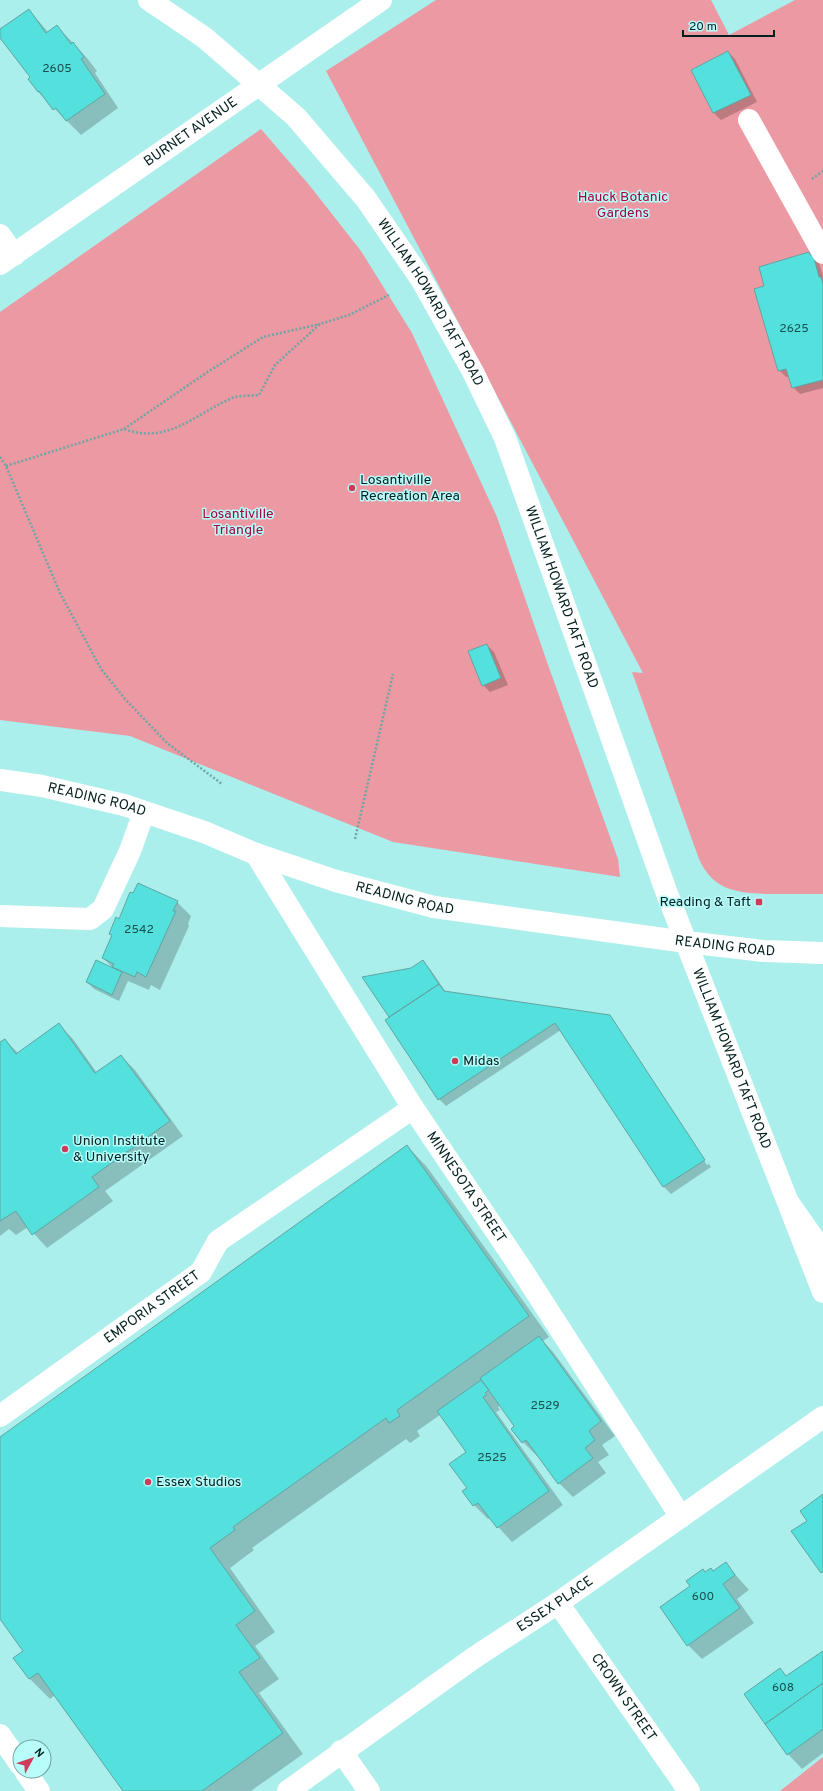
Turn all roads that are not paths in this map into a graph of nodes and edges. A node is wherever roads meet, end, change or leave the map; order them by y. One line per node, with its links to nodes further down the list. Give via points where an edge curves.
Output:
1 (149, 0): 3 (main road, WILLIAM HOWARD TAFT ROAD, via 205,38)
2 (381, 0): 3 (main road, BURNET AVENUE)
3 (259, 84): 7 (main road, BURNET AVENUE); 12 (main road, WILLIAM HOWARD TAFT ROAD, via 296,117 366,199 421,279 473,372 505,438)
4 (749, 120): 6 (main road)
5 (0, 235): 7 (main road)
6 (823, 253)
7 (7, 259)
8 (0, 780): 9 (main road, READING ROAD, via 42,786)
9 (144, 812): 10 (main road, READING ROAD, via 204,832); 11 (main road, via 130,851 103,909 90,919)
10 (256, 854): 12 (main road, READING ROAD, via 336,881 434,907); 14 (main road, MINNESOTA STREET)
11 (0, 916)
12 (686, 942): 13 (main road, READING ROAD, via 764,951); 15 (main road, WILLIAM HOWARD TAFT ROAD)
13 (823, 953)
14 (412, 1108): 18 (main road, EMPORIA STREET, via 218,1241 201,1272); 20 (main road, MINNESOTA STREET, via 520,1267)
15 (788, 1202): 16 (main road); 17 (main road, WILLIAM HOWARD TAFT ROAD)
16 (823, 1252)
17 (823, 1292)
18 (0, 1416)
19 (823, 1417): 20 (main road, ESSEX PLACE)
20 (681, 1517): 21 (main road, ESSEX PLACE)
21 (558, 1603): 24 (main road, ESSEX PLACE, via 475,1657); 29 (main road, CROWN STREET)
22 (0, 1735): 23 (main road)
23 (12, 1752)
24 (341, 1752): 27 (main road, ESSEX PLACE); 28 (main road)
25 (31, 1779): 26 (main road)
26 (40, 1791)
27 (288, 1791)
28 (369, 1791)
29 (689, 1791)

